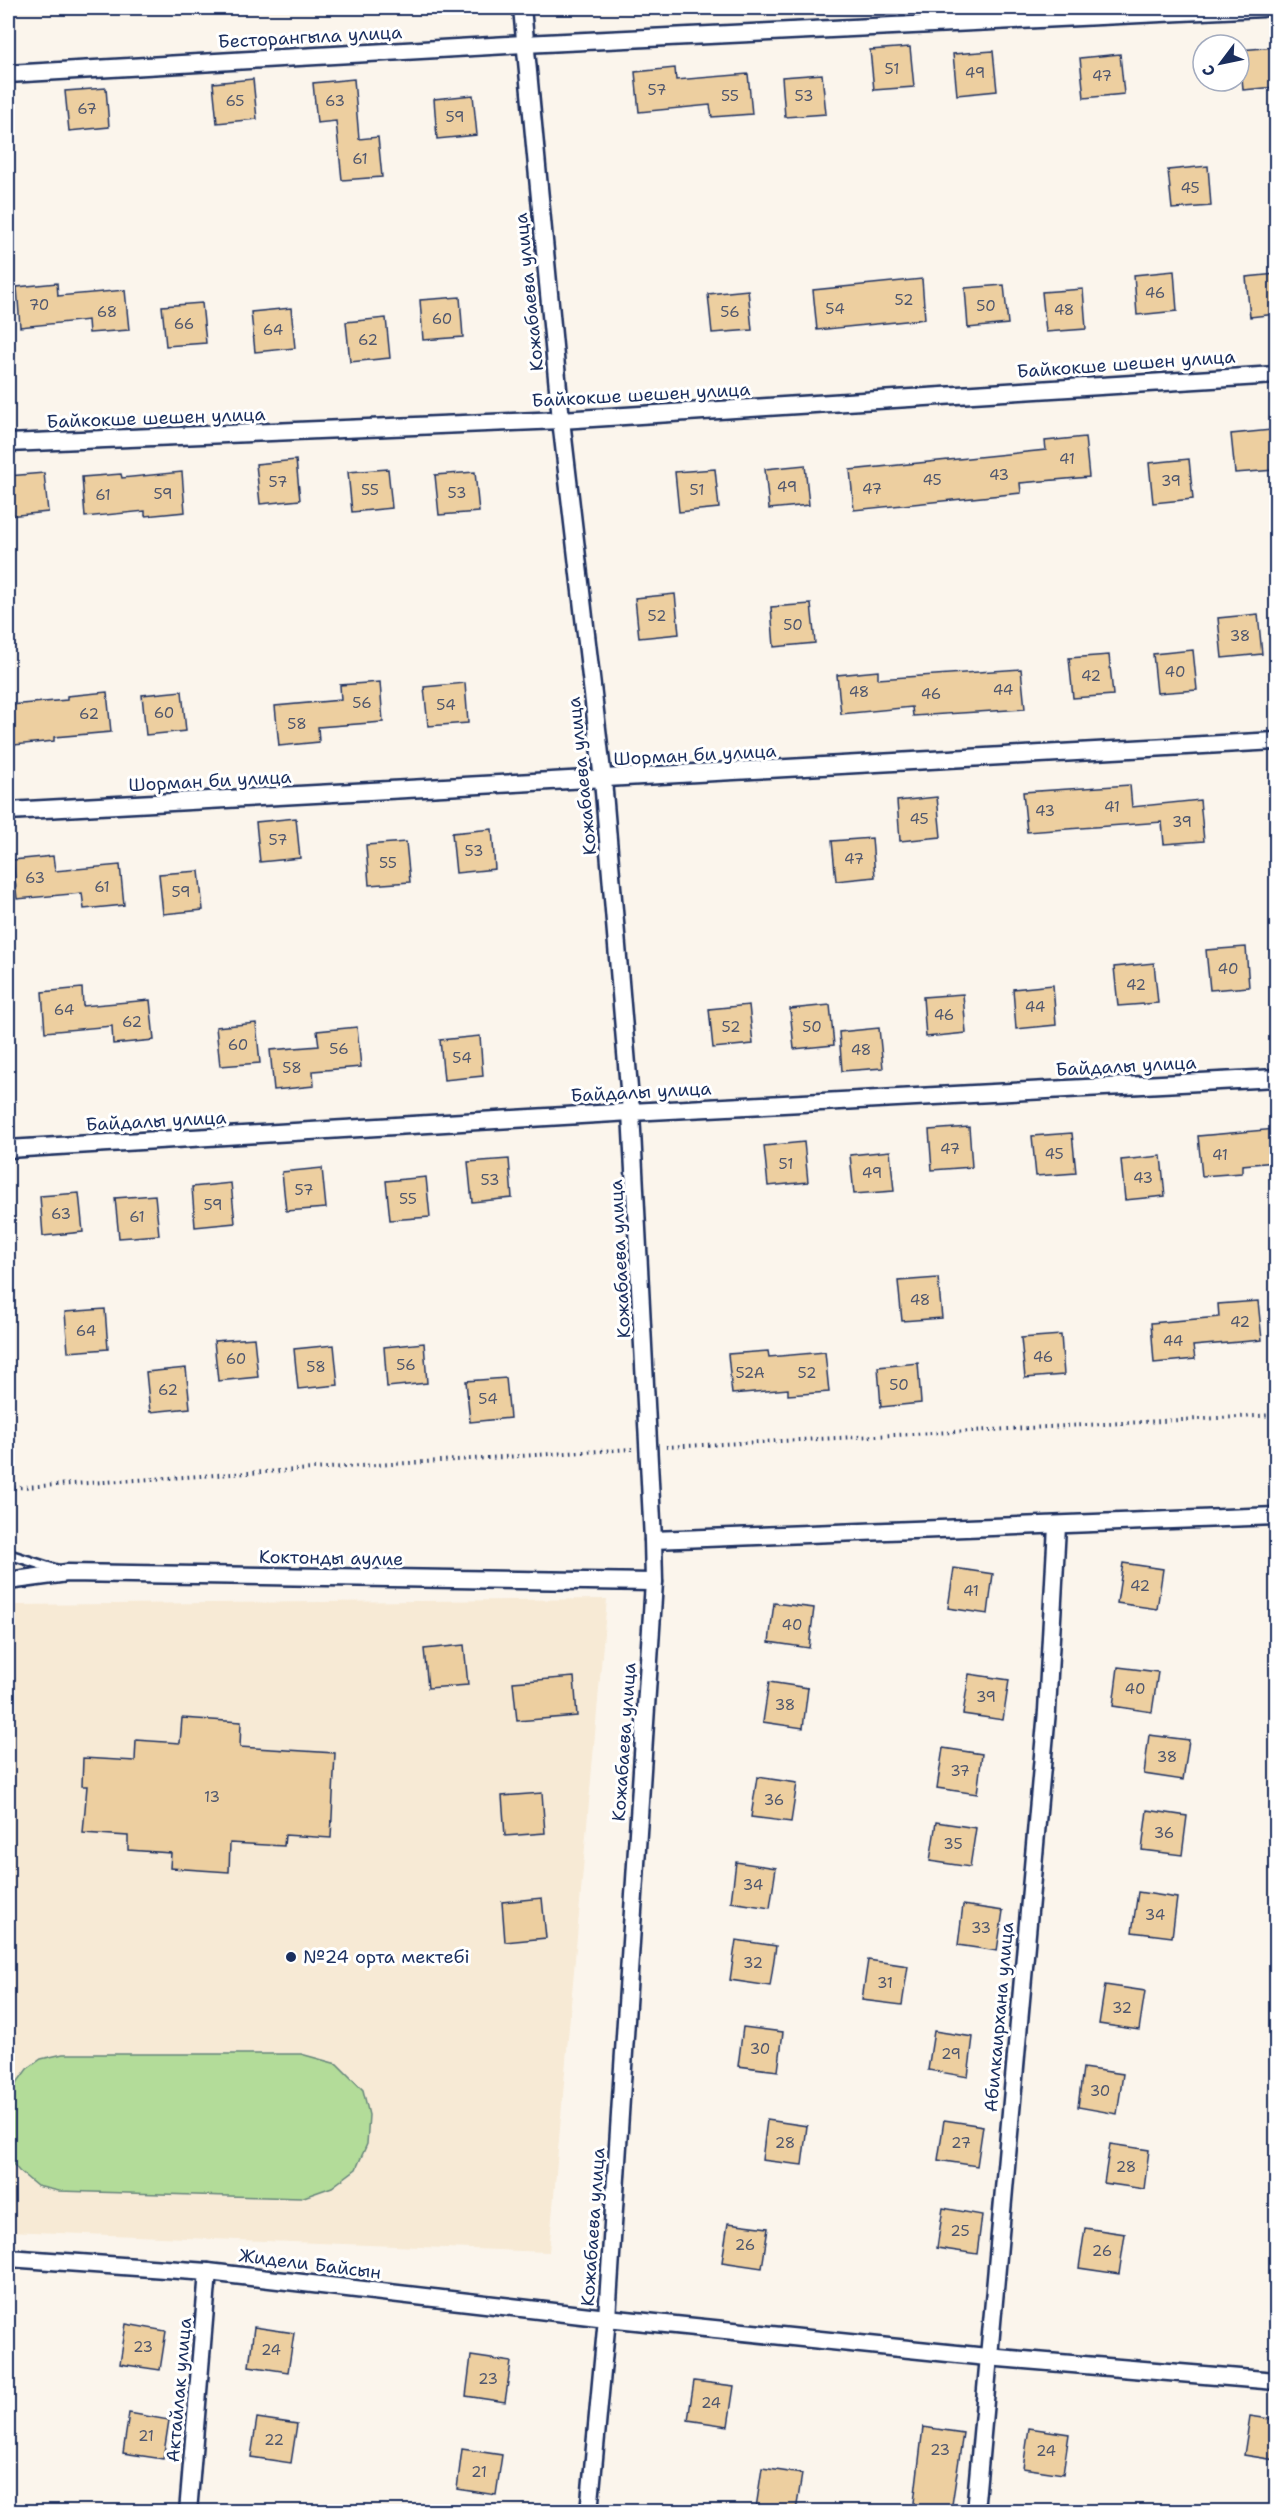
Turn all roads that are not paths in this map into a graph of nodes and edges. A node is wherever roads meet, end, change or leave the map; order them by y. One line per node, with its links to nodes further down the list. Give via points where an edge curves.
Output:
1 (522, 8): 3 (street, Кожабаева улица)
2 (1263, 8): 3 (street, Бесторангыла улица)
3 (524, 44): 4 (street, Бесторангыла улица); 6 (street, Кожабаева улица)
4 (8, 74)
5 (1276, 375): 6 (street, Байкокше шешен улица)
6 (561, 420): 7 (street, Байкокше шешен улица); 9 (street, Кожабаева улица)
7 (8, 443)
8 (1276, 741): 9 (street, Шорман би улица)
9 (603, 780): 10 (street, Шорман би улица); 12 (street, Кожабаева улица)
10 (8, 811)
11 (1276, 1077): 12 (street, Байдалы улица)
12 (631, 1112): 13 (street, Байдалы улица); 16 (street, Кожабаева улица)
13 (8, 1149)
14 (1276, 1516): 15 (street)
15 (1057, 1526): 16 (street); 24 (street, Абилкаирхана улица, via 1047,1711)
16 (653, 1540): 20 (street, Кожабаева улица)
17 (8, 1554): 18 (lane)
18 (67, 1573): 19 (street, Коктонды аулие); 20 (street, Коктонды аулие)
19 (8, 1581)
20 (654, 1582): 23 (street, Кожабаева улица)
21 (8, 2258): 22 (street, Жидели Байсын)
22 (208, 2272): 23 (street, Жидели Байсын); 26 (street, Актайлак улица)
23 (607, 2318): 24 (street, Жидели Байсын); 27 (street, Кожабаева улица)
24 (987, 2357): 25 (street, Жидели Байсын); 28 (street, Абилкаирхана улица)
25 (1276, 2381)
26 (188, 2511)
27 (589, 2511)
28 (975, 2511)

